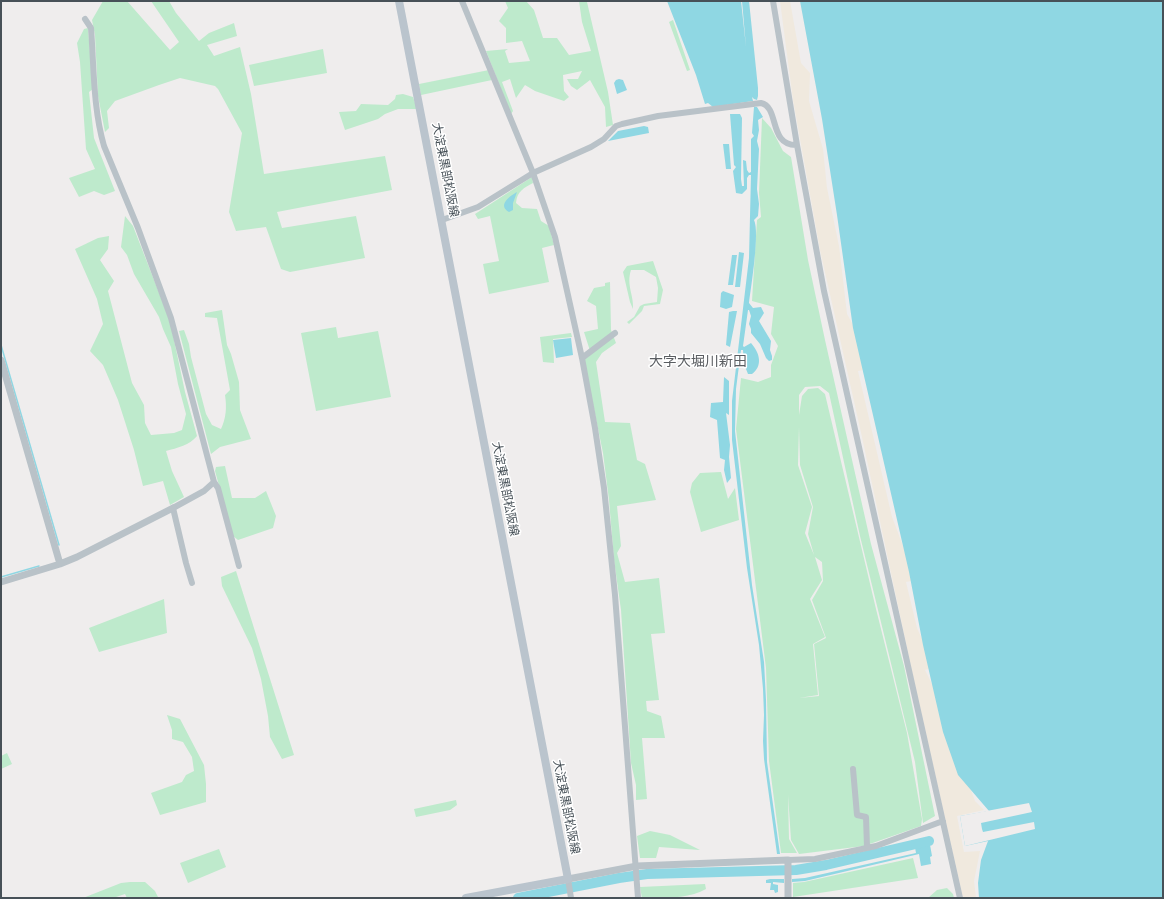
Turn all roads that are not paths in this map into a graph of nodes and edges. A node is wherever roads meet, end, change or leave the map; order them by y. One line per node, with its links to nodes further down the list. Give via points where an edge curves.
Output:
1 (399, 1): 7 (main road, 大淀東黒部松阪線)
2 (462, 1): 6 (street)
3 (773, 1): 5 (street)
4 (85, 19): 11 (street, via 91,28 100,134 171,318)
5 (797, 145): 6 (street, via 788,143 778,134 771,111 768,106 761,103 658,116 622,124 616,126 599,143); 18 (street, via 824,291)
6 (533, 173): 7 (street, via 478,207); 9 (street, via 555,237)
7 (442, 220): 22 (main road, 大淀東黒部松阪線)
8 (615, 333): 9 (street)
9 (582, 358): 21 (street, via 596,428 604,488 615,595)
10 (1, 360): 13 (street)
11 (214, 482): 12 (street, via 204,491); 14 (street, via 218,488)
12 (173, 508): 13 (street); 16 (street)
13 (60, 564): 15 (street)
14 (239, 566)
15 (1, 582)
16 (192, 583)
17 (852, 769): 19 (street, via 857,815 866,817)
18 (943, 821): 19 (street); 27 (street)
19 (867, 847): 20 (street, via 815,859)
20 (788, 862): 21 (street); 26 (street)
21 (636, 869): 22 (street); 25 (street)
22 (568, 881): 23 (street); 24 (main road)
23 (571, 895)
24 (466, 898)
25 (638, 898)
26 (788, 898)
27 (960, 898)

